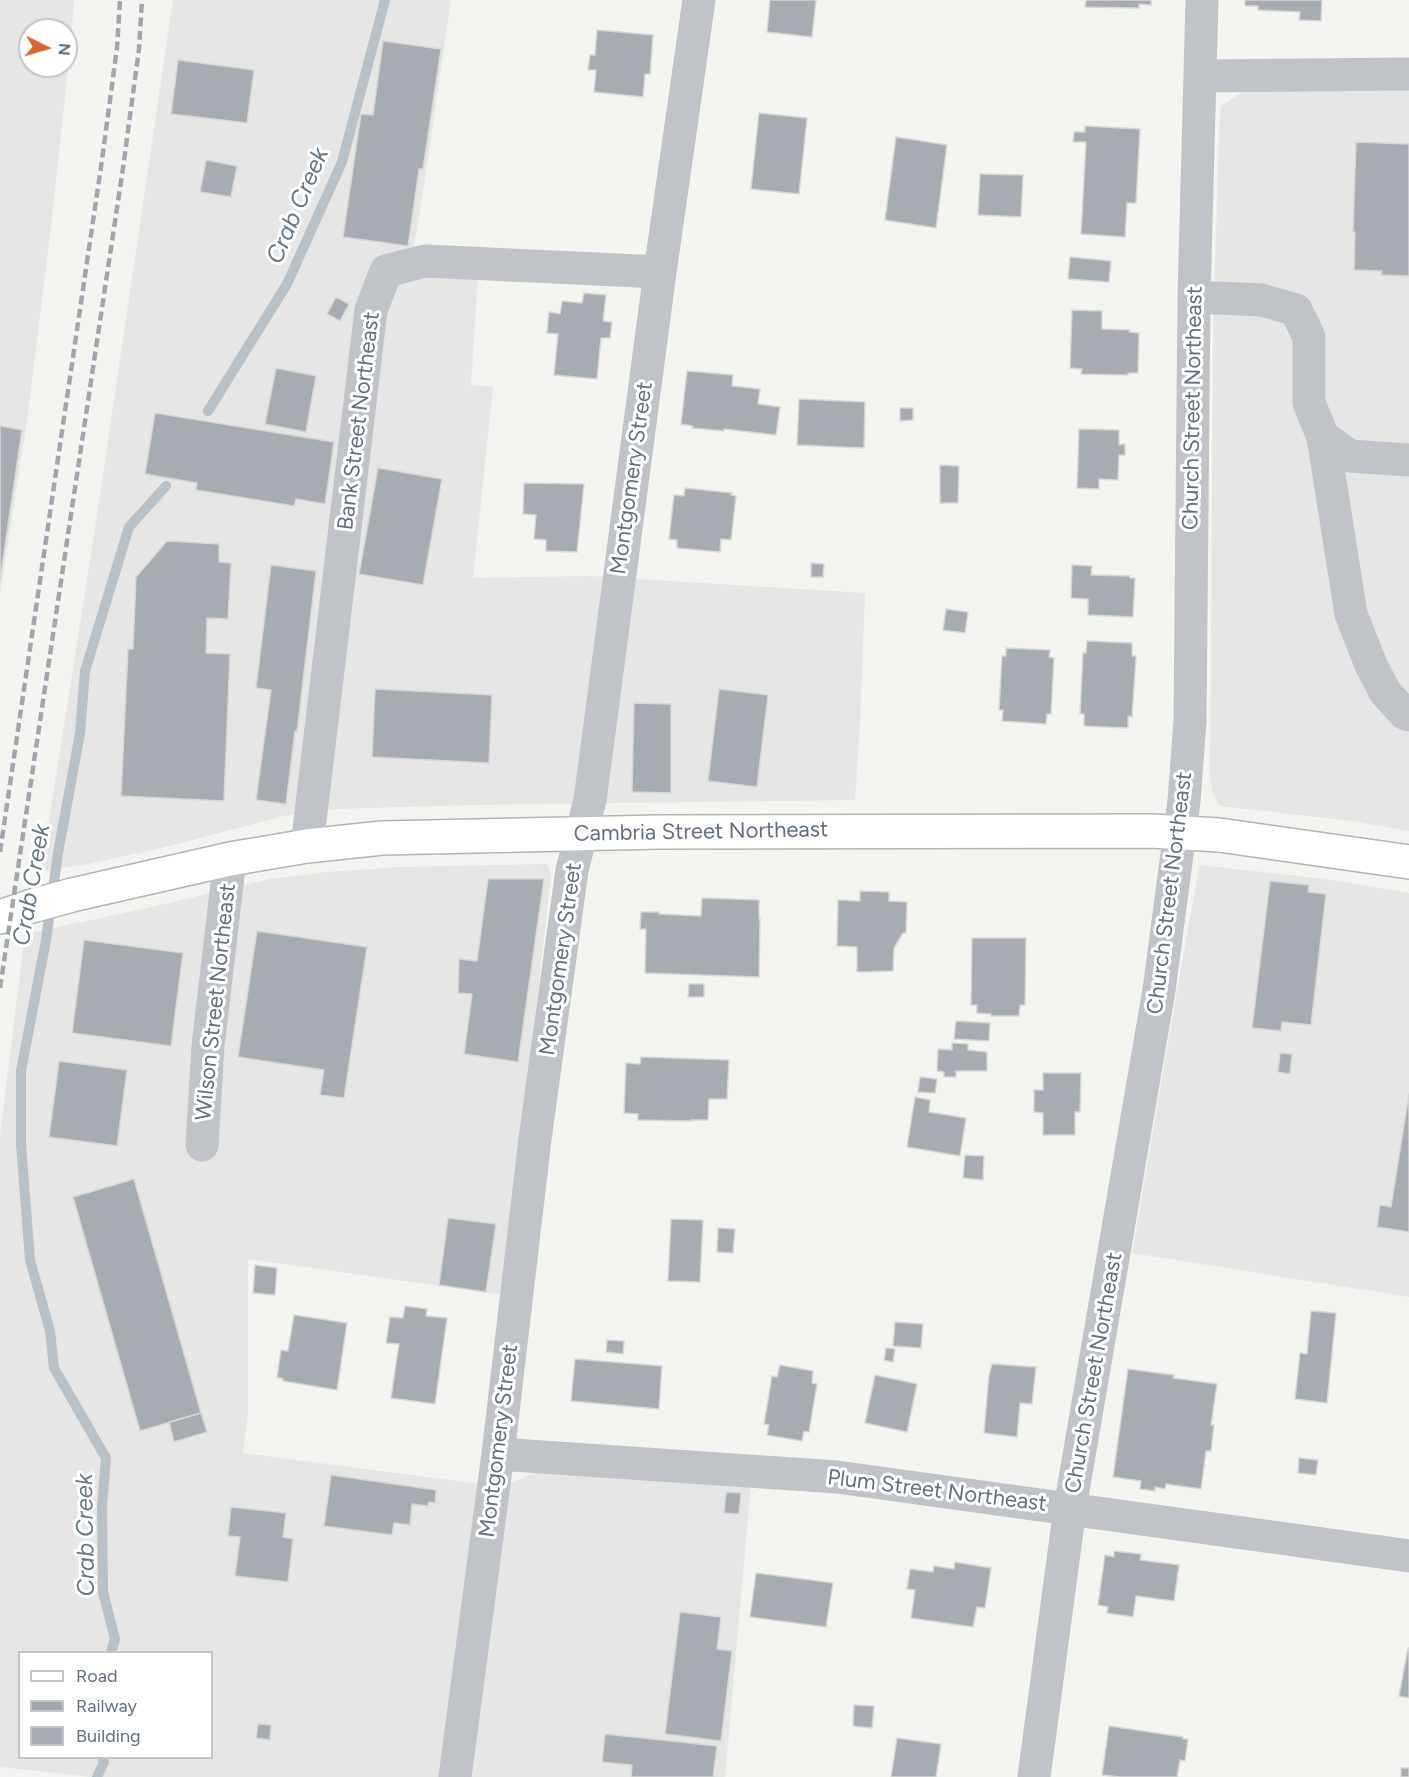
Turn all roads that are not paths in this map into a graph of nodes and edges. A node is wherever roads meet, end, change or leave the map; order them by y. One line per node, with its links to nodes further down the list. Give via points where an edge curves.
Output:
1 (699, 0): 5 (street, Montgomery Street)
2 (1202, 0): 4 (street, Church Street Northeast)
3 (1409, 74): 4 (street)
4 (1200, 76): 6 (street, Church Street Northeast)
5 (660, 272): 10 (street, Montgomery Street, via 590,800); 12 (street, Bank Street Northeast, via 424,261 386,271 371,310)
6 (1194, 297): 7 (street, via 1262,300 1296,310 1309,338 1309,403); 11 (street, Church Street Northeast, via 1190,721)
7 (1323, 437): 8 (street, via 1350,456); 9 (street, via 1351,614 1385,692)
8 (1409, 460)
9 (1409, 715)
10 (581, 833): 11 (main road, Cambria Street Northeast); 12 (main road, Cambria Street Northeast, via 382,838); 17 (street, Montgomery Street, via 572,870 535,1139)
11 (1179, 833): 14 (main road, Cambria Street Northeast, via 1259,840); 18 (street, Church Street Northeast, via 1159,990)
12 (307, 846): 13 (main road, Cambria Street Northeast)
13 (230, 859): 15 (main road, Cambria Street Northeast, via 72,895); 16 (street, Wilson Street Northeast, via 208,1046)
14 (1409, 862)
15 (0, 917)
16 (202, 1145)
17 (498, 1454): 18 (street, Plum Street Northeast, via 837,1477); 20 (street, Montgomery Street)
18 (1070, 1508): 19 (street, Plum Street Northeast); 21 (street, Church Street Northeast)
19 (1409, 1556)
20 (455, 1777)
21 (1034, 1777)

